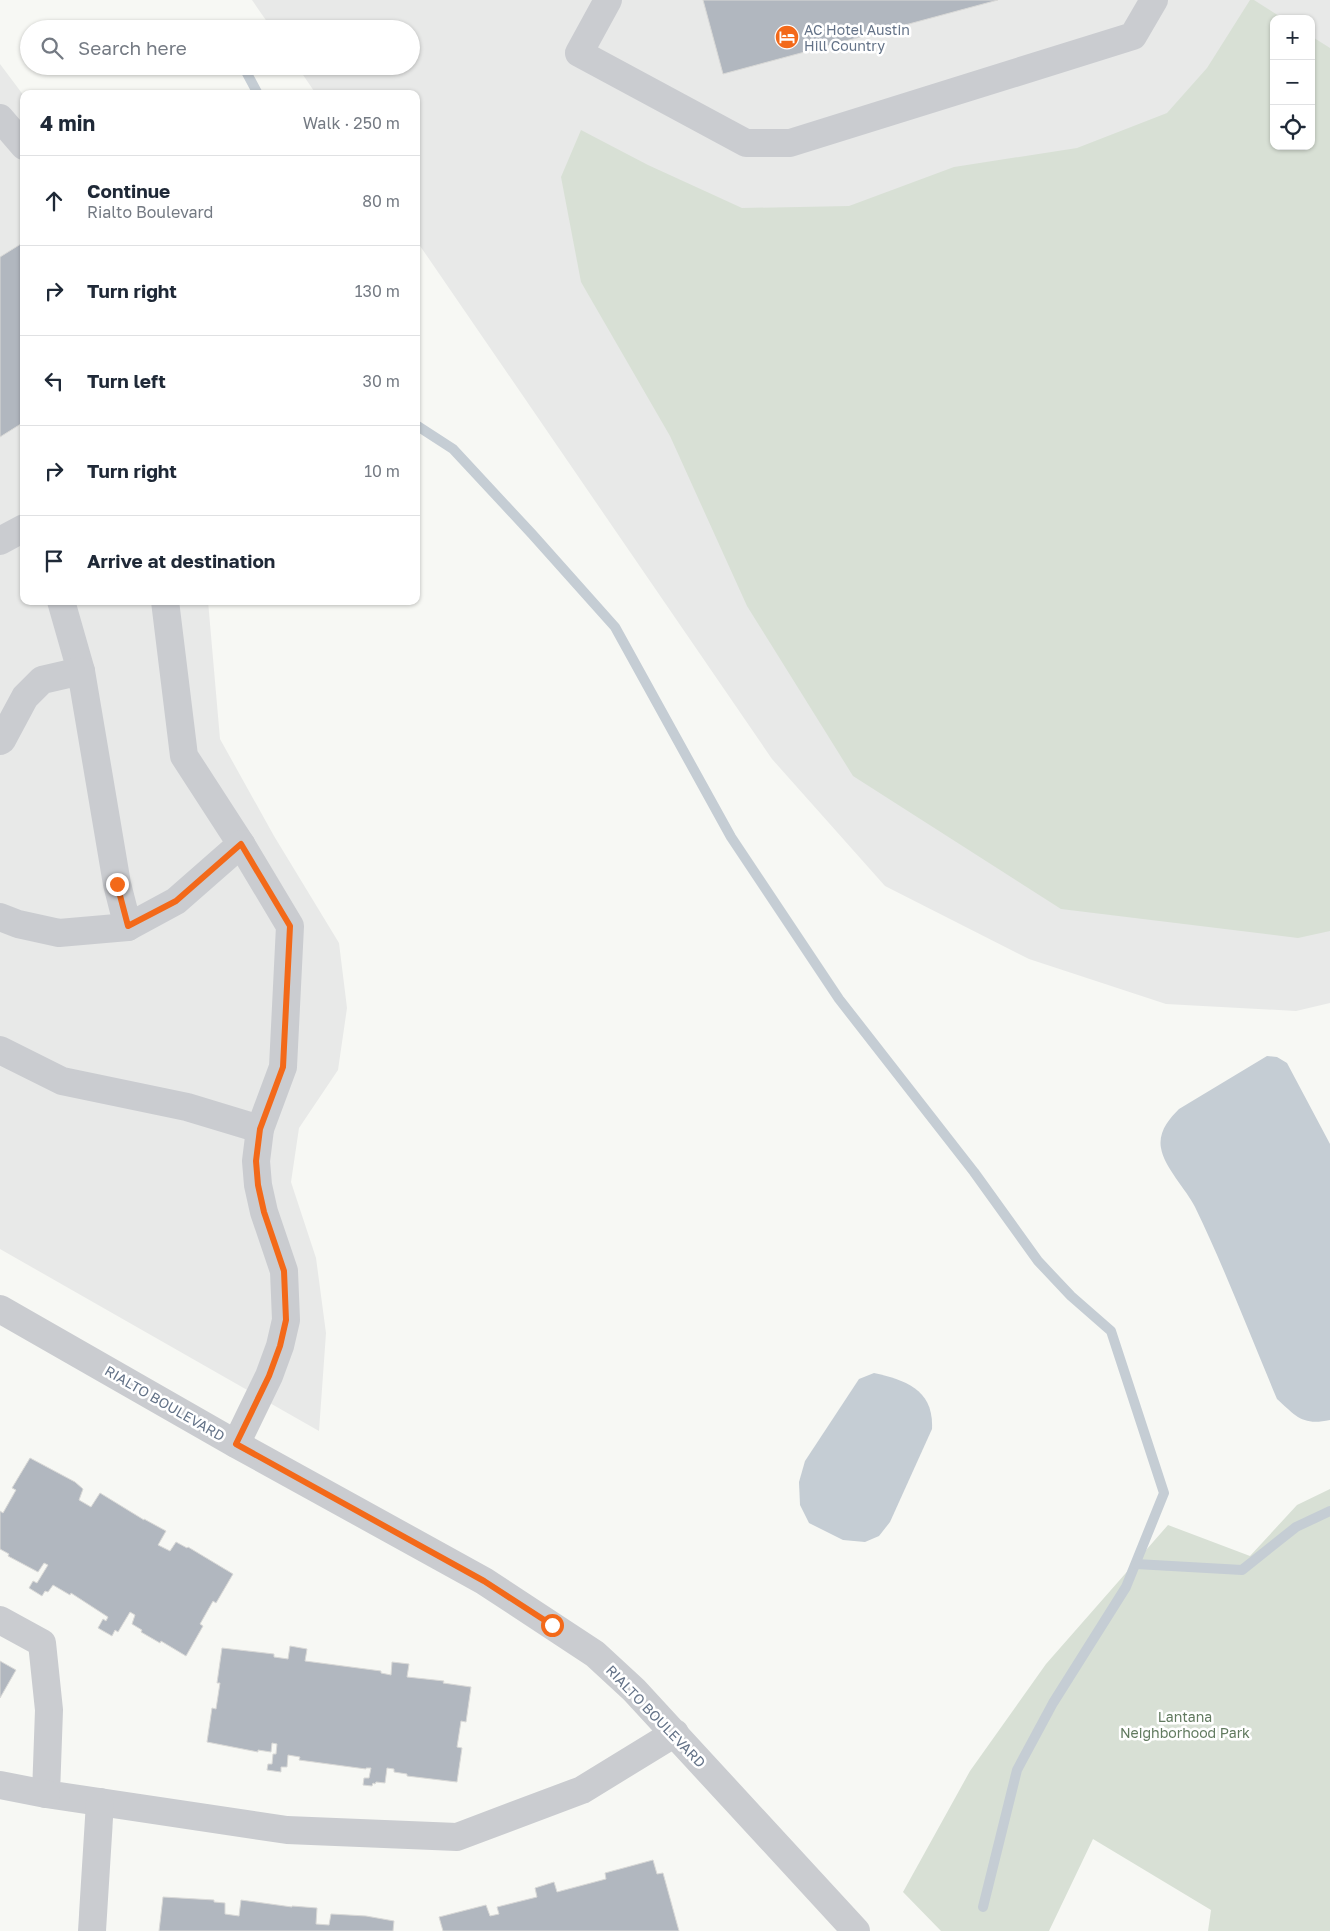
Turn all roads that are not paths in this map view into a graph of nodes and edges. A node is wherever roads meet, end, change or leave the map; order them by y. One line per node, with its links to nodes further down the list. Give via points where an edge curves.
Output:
1 (608, 0): 2 (street, via 579,53 746,143 790,142 1133,36)
2 (1154, 0)
3 (0, 118): 4 (street)
4 (20, 141)
5 (20, 530): 6 (street)
6 (0, 541)
7 (62, 605): 9 (street)
8 (165, 605): 11 (street, via 184,756)
9 (81, 671): 10 (street, via 42,680 25,697); 13 (street, via 117,884)
10 (0, 741)
11 (241, 844): 13 (street, via 176,901); 15 (street, via 290,926 283,1067)
12 (0, 916): 13 (street, via 18,924 58,933)
13 (128, 926)
14 (0, 1050): 15 (street, via 62,1082 188,1107)
15 (260, 1129): 17 (street, via 256,1161 258,1185 284,1271 286,1320 269,1376)
16 (0, 1309): 17 (street, RIALTO BOULEVARD)
17 (236, 1444): 19 (street, RIALTO BOULEVARD, via 484,1581 547,1621 595,1654)
18 (0, 1620): 21 (street, via 42,1643 49,1710)
19 (675, 1733): 22 (street, via 582,1790 457,1837 287,1830); 23 (street, RIALTO BOULEVARD)
20 (0, 1785): 21 (street)
21 (46, 1794): 22 (street)
22 (100, 1802): 24 (street)
23 (846, 1928)
24 (92, 1931)

